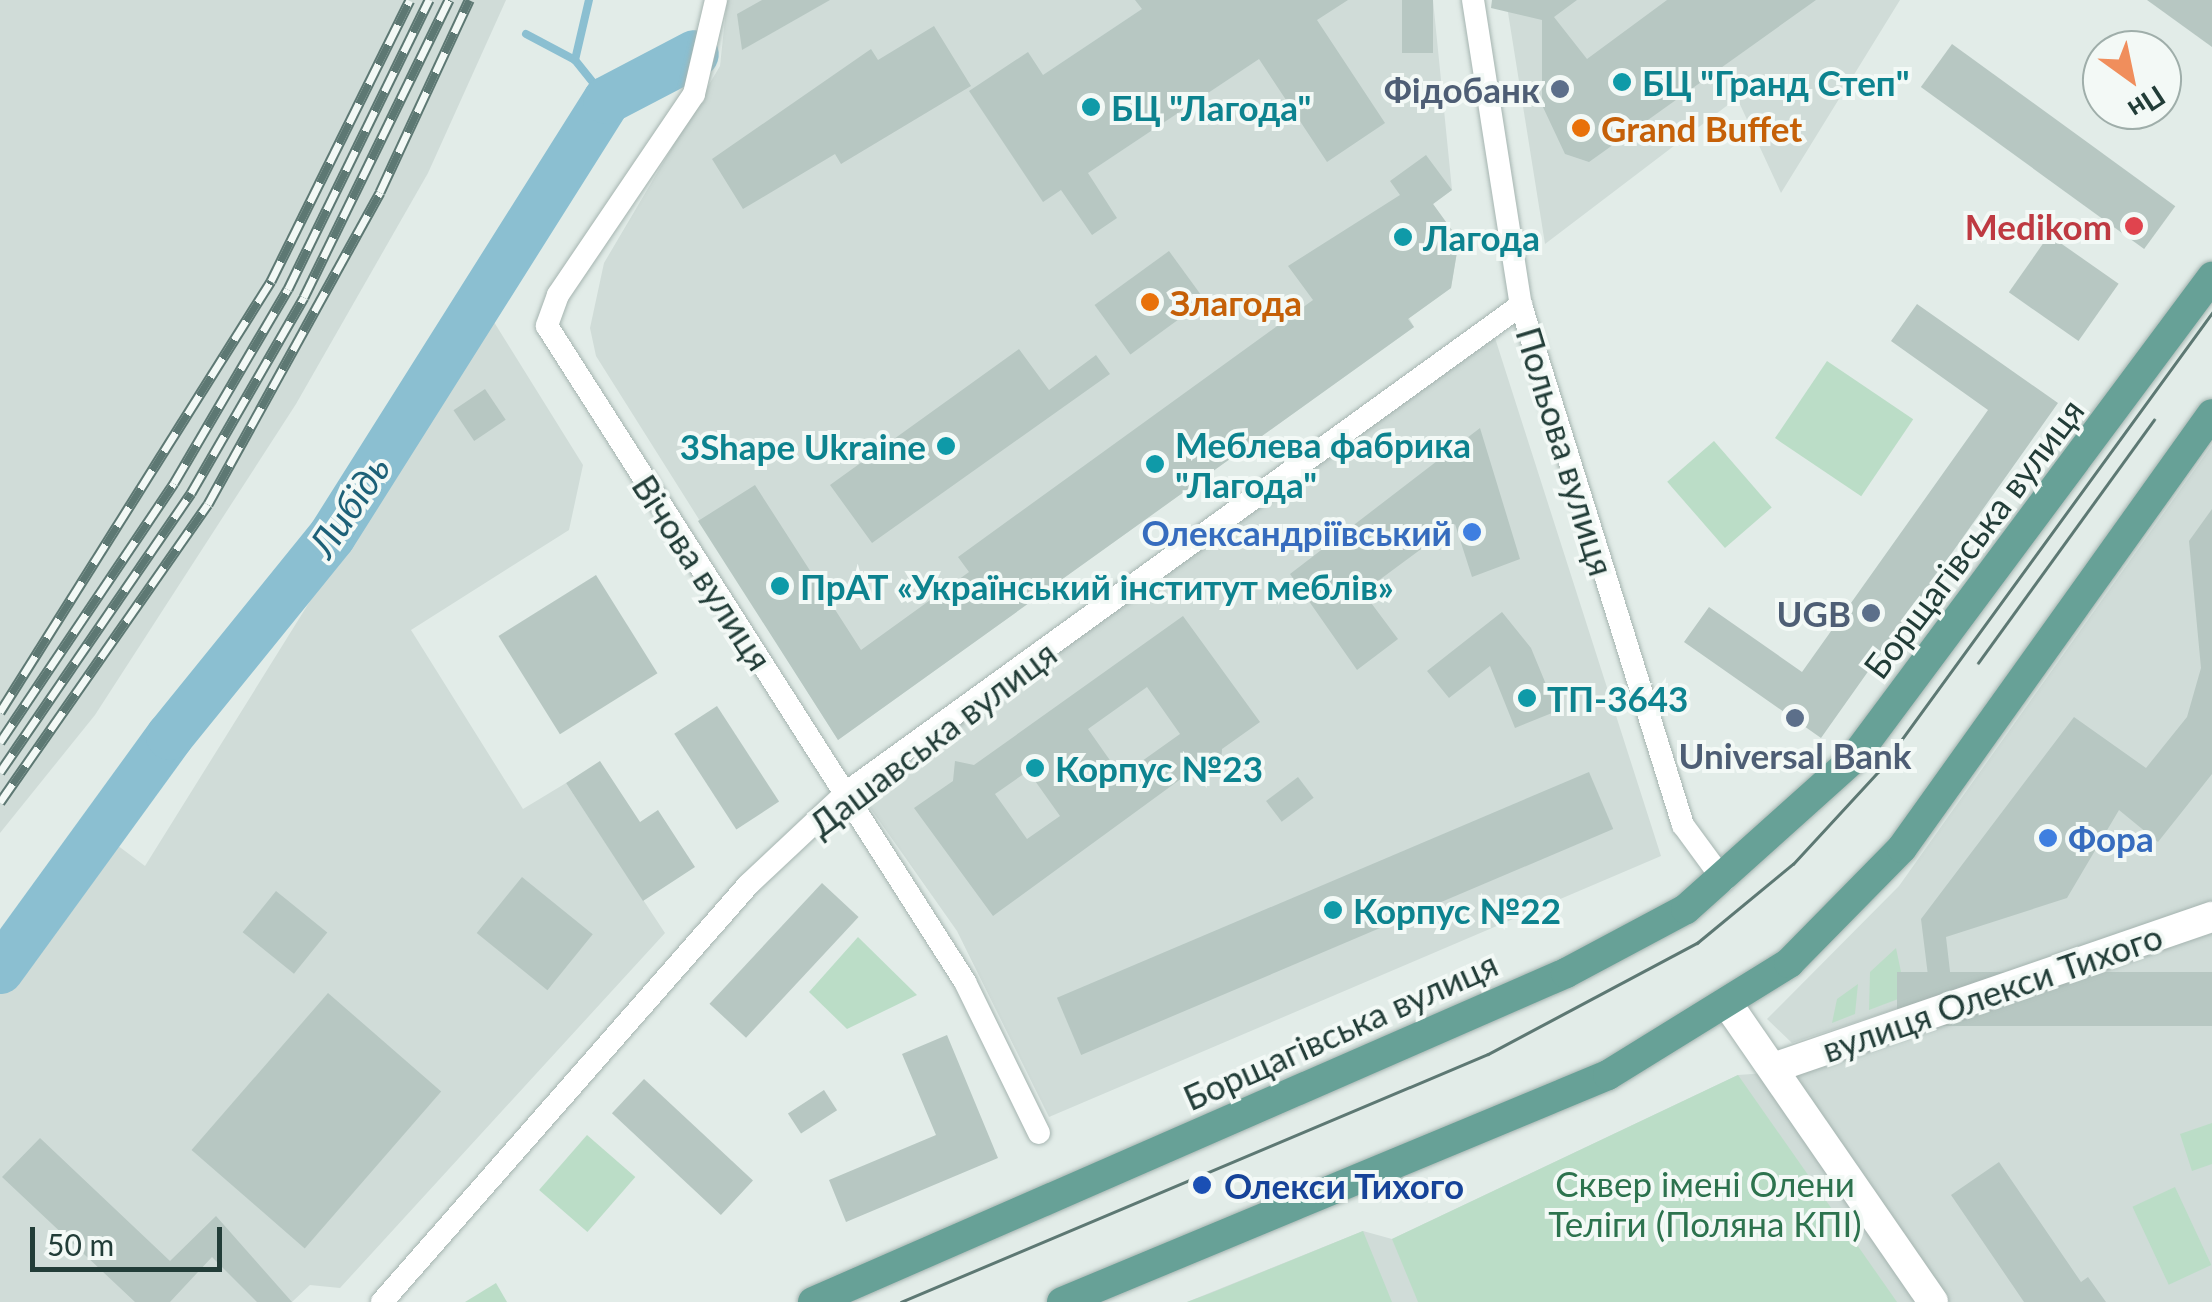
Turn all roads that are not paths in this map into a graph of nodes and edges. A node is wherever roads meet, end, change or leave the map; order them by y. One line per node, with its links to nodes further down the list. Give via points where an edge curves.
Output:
1 (1473, 0): 4 (street, Польова вулиця)
2 (716, 5): 6 (street, Вічова вулиця, via 694,94 558,295 546,326)
3 (2212, 277): 7 (main road, Борщагівська вулиця, via 1854,758)
4 (1521, 305): 6 (street, Дашавська вулиця); 7 (street, Польова вулиця, via 1683,826)
5 (2212, 414): 9 (main road, via 1902,848 1789,963)
6 (847, 792): 11 (street, Вічова вулиця, via 965,982); 12 (street, Дашавська вулиця, via 749,884)
7 (1724, 881): 13 (main road, Борщагівська вулиця, via 1566,973)
8 (2212, 917): 10 (street, вулиця Олекси Тихого)
9 (1729, 1006): 10 (street); 14 (main road, via 1608,1075)
10 (1773, 1068): 15 (street)
11 (1039, 1134)
12 (382, 1302)
13 (812, 1302)
14 (1062, 1302)
15 (1933, 1302)

